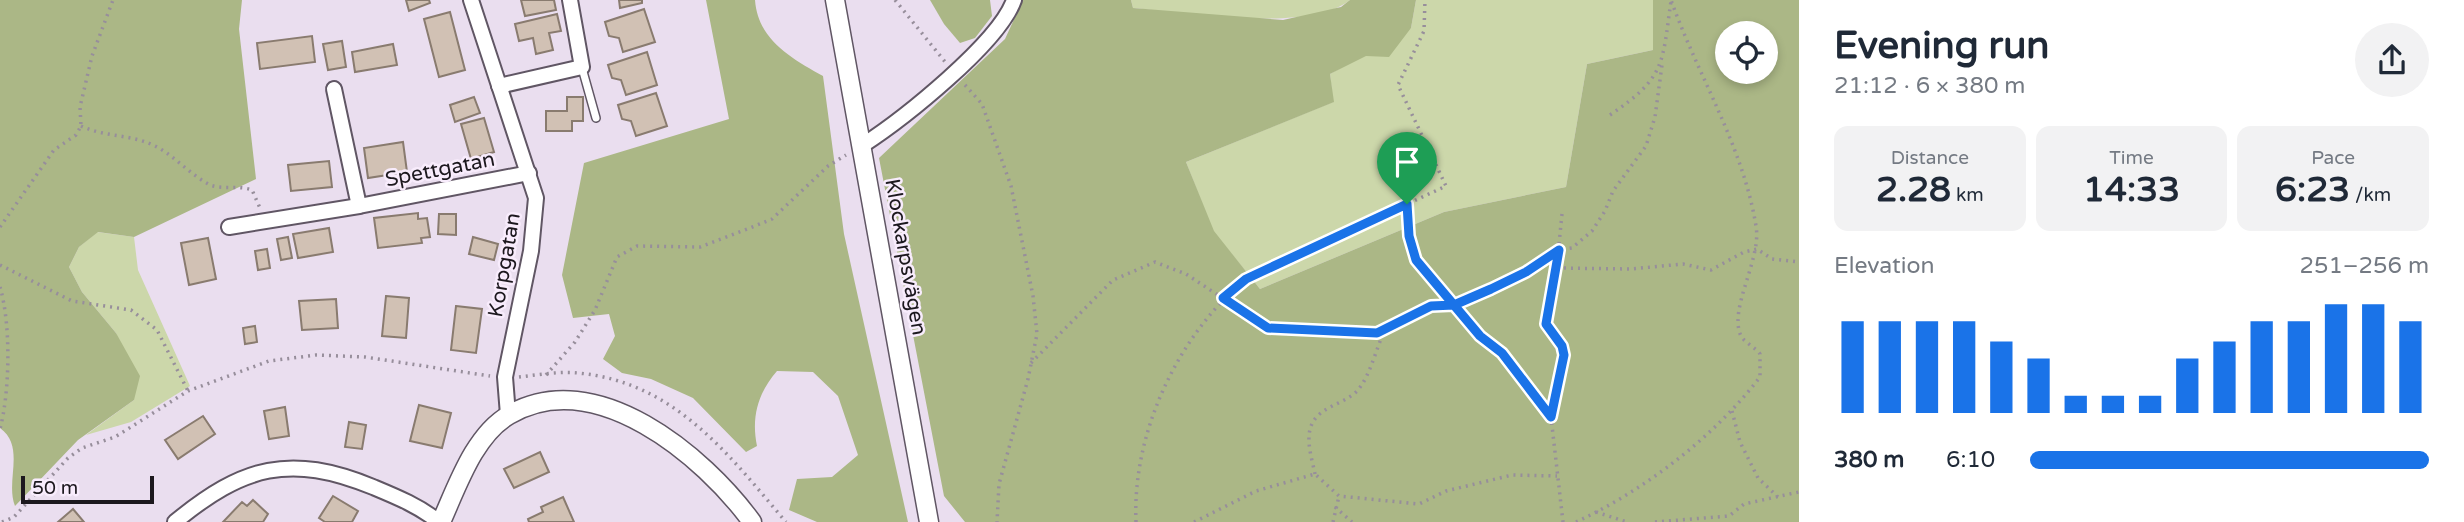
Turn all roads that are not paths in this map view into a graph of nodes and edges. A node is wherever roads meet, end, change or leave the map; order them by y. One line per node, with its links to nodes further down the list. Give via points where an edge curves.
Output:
1 (471, 0): 6 (street, Korpgatan)
2 (570, 0): 5 (street)
3 (835, 0): 9 (street, Klockarpsvägen)
4 (1014, 0): 9 (street, via 988,42)
5 (582, 67): 6 (street); 8 (lane)
6 (499, 86): 10 (street, Korpgatan)
7 (334, 89): 11 (street, Spettgatan)
8 (596, 118)
9 (863, 145): 17 (street, Klockarpsvägen)
10 (529, 173): 11 (street, Spettgatan); 13 (street, Korpgatan, via 536,198 535,225 505,377)
11 (359, 206): 12 (street, Spettgatan)
12 (229, 227)
13 (508, 415): 15 (street, via 486,436); 16 (street, via 553,402 583,402 641,420 680,447)
14 (175, 522): 15 (street, via 225,485 283,468 303,467 343,475 420,507)
15 (440, 522)
16 (752, 522)
17 (929, 522)

